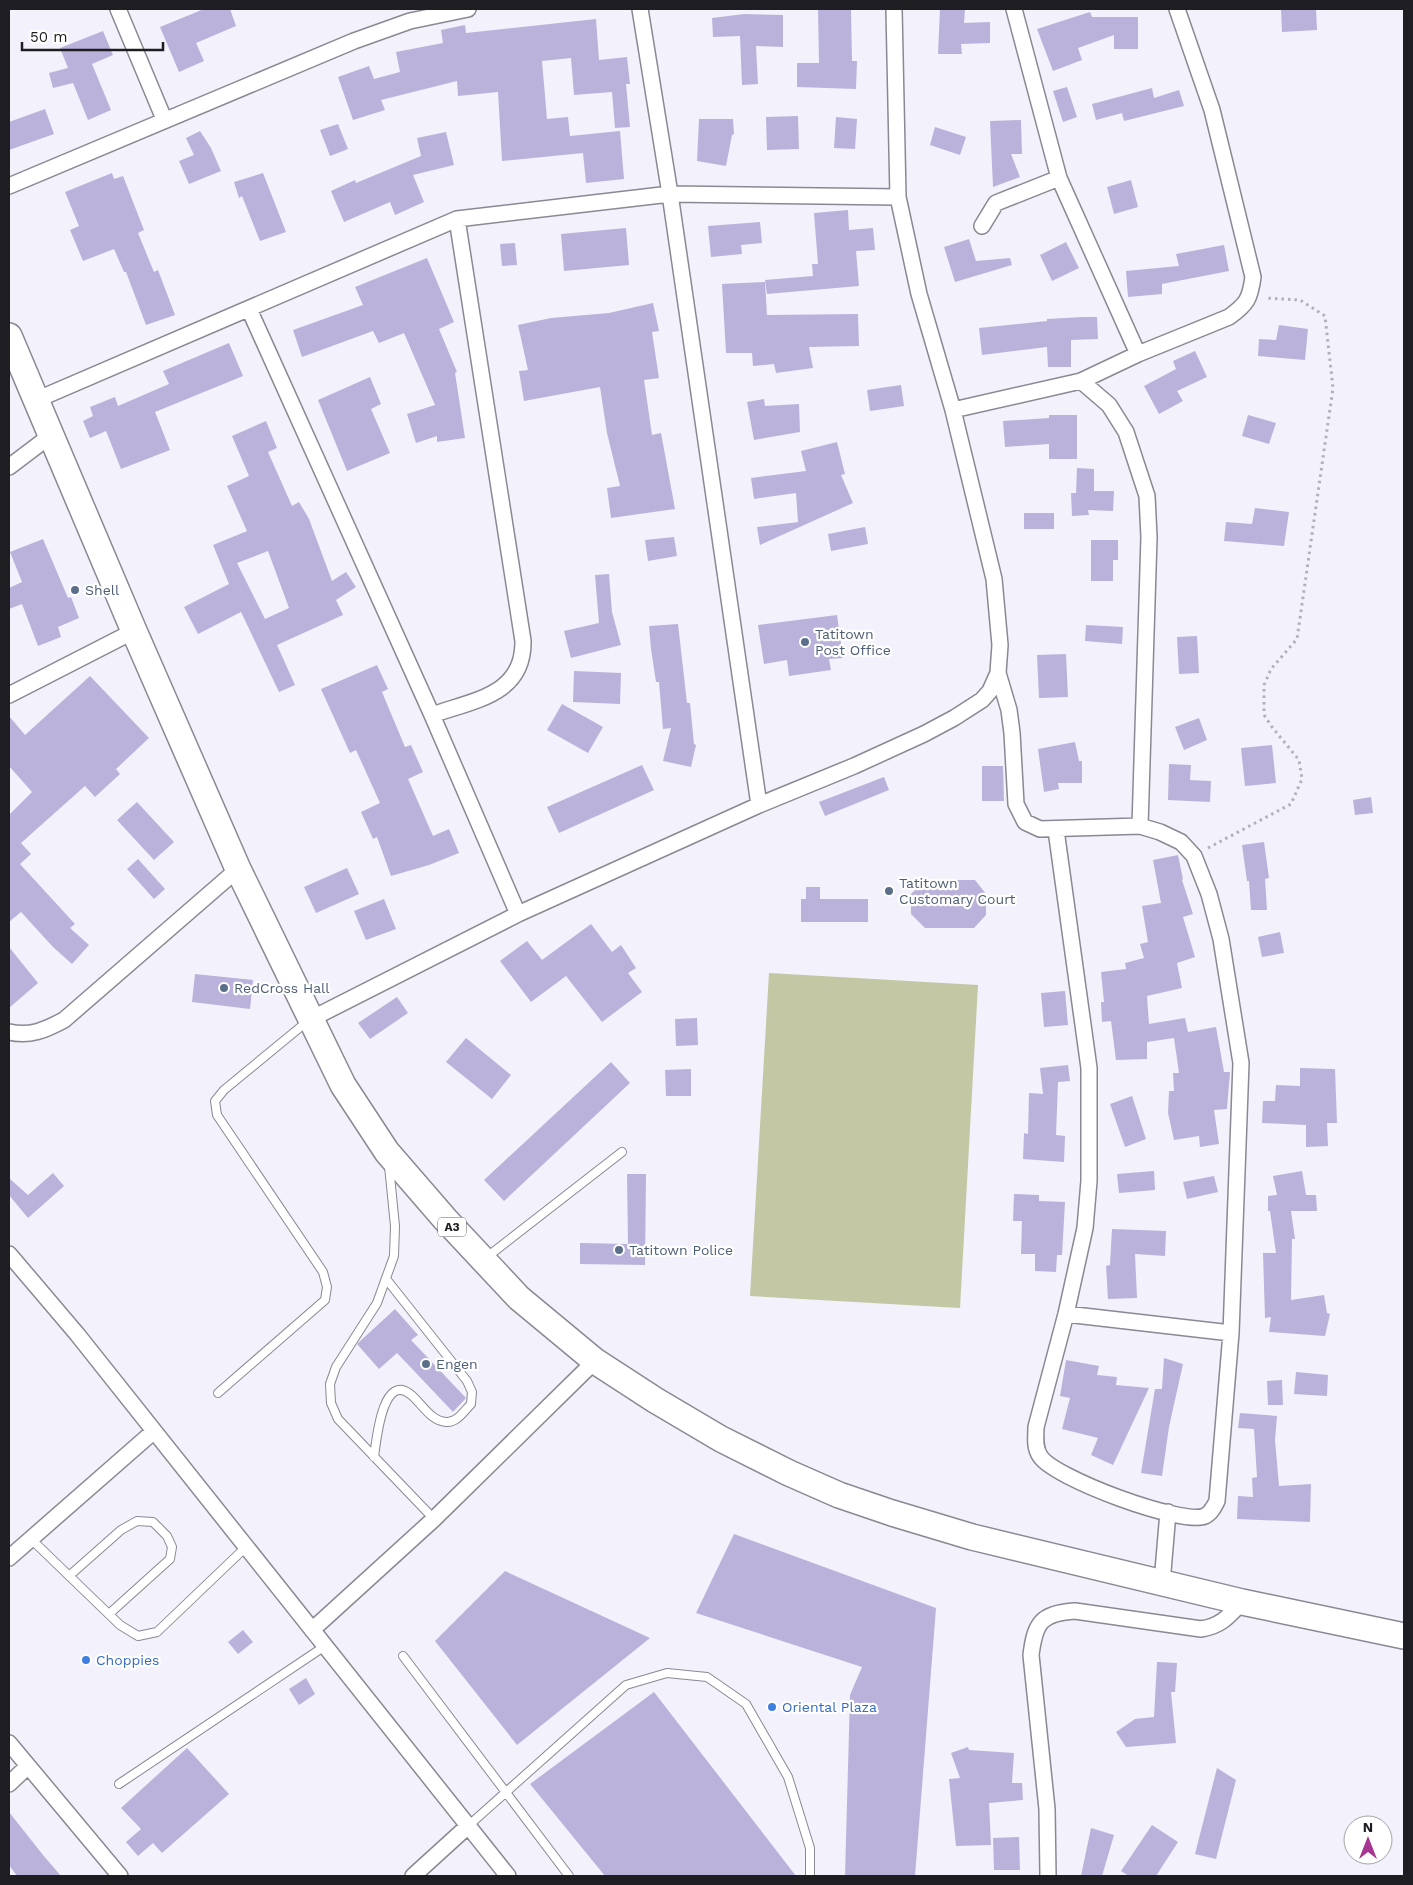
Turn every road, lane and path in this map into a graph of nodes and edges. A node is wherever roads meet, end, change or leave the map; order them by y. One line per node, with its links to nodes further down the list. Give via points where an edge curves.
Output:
1 (118, 9): 7 (street)
2 (468, 9): 7 (street, via 410,21 354,41)
3 (640, 9): 10 (street)
4 (894, 9): 11 (street)
5 (1014, 9): 8 (street)
6 (1178, 9): 14 (street, via 1216,129 1253,277)
7 (164, 119): 9 (street)
8 (1059, 178): 13 (street, via 996,203); 17 (street)
9 (9, 186)
10 (670, 194): 11 (street); 12 (street); 27 (street)
11 (898, 197): 20 (street, via 919,294)
12 (457, 219): 15 (street); 26 (street, via 523,657 509,682 496,693)
13 (982, 226)
14 (1250, 296): 17 (street, via 1242,308 1229,317); 30 (path, via 1300,300 1325,316 1333,388 1297,639 1271,669 1264,685 1264,715 1299,760 1302,778 1290,804)
15 (249, 308): 19 (street); 26 (street)
16 (9, 336): 19 (highway, A3)
17 (1138, 354): 18 (street)
18 (1081, 381): 20 (street); 28 (street, via 1109,405 1126,432 1147,496 1149,537)
19 (36, 400): 21 (highway, A3)
20 (953, 410): 24 (street, via 994,579 1000,615)
21 (50, 436): 22 (street); 23 (highway, A3)
22 (9, 467)
23 (134, 631): 25 (street); 31 (highway, A3)
24 (998, 672): 27 (street, via 982,700 954,718 854,766); 29 (street, via 1012,733 1016,804 1025,822 1040,829)
25 (9, 695)
26 (432, 715): 32 (street)
27 (759, 805): 32 (street)
28 (1140, 826): 29 (street); 30 (street, via 1180,842)
29 (1056, 830): 40 (street, via 1089,1068 1089,1181 1085,1228)
30 (1194, 856): 41 (street, via 1209,894 1221,939 1240,1063)
31 (238, 869): 33 (highway, A3); 34 (street, via 64,1020 41,1032)
32 (518, 914): 33 (street)
33 (310, 1019): 35 (highway, A3, via 343,1086); 43 (lane, via 215,1101 217,1115 323,1272 328,1287 324,1300)
34 (9, 1032)
35 (388, 1152): 38 (highway, A3); 39 (lane, via 395,1226 394,1256)
36 (622, 1152): 38 (lane)
37 (9, 1254): 44 (street, via 77,1334)
38 (483, 1260): 42 (highway, A3, via 518,1298)
39 (387, 1280): 45 (lane, via 377,1304 336,1367 330,1384 331,1403 338,1420); 45 (lane, via 467,1381 472,1392 471,1404 456,1420 446,1422 433,1417 408,1392 400,1390 391,1395 381,1410)
40 (1066, 1314): 41 (street); 46 (street, via 1036,1427 1035,1444 1040,1457 1052,1469 1085,1485)
41 (1231, 1333): 46 (street, via 1216,1501 1205,1516)
42 (596, 1362): 47 (street); 52 (highway, A3, via 721,1439 839,1495 972,1537)
43 (218, 1393)
44 (153, 1432): 48 (street); 49 (street)
45 (374, 1457): 47 (lane)
46 (1168, 1512): 52 (street)
47 (434, 1519): 55 (street)
48 (31, 1539): 50 (street); 51 (lane)
49 (246, 1547): 54 (lane, via 157,1632 138,1636); 55 (street)
50 (9, 1558)
51 (69, 1576): 54 (lane); 54 (lane, via 121,1530 137,1521 153,1522 167,1536 172,1547 170,1559)
52 (1162, 1583): 53 (highway, A3)
53 (1242, 1602): 56 (highway, A3); 70 (street, via 1225,1621 1201,1629 1075,1611 1055,1612 1042,1620 1033,1636 1031,1655 1047,1809)
54 (109, 1614)
55 (312, 1630): 57 (street)
56 (1404, 1636)
57 (325, 1646): 62 (lane); 64 (street)
58 (403, 1656): 63 (lane)
59 (9, 1743): 60 (street)
60 (28, 1766): 61 (street); 65 (street)
61 (9, 1784)
62 (119, 1784)
63 (505, 1793): 64 (lane); 68 (lane); 69 (lane, via 626,1685 667,1673 707,1677 746,1704 788,1777 810,1848)
64 (468, 1826): 66 (street); 67 (street)
65 (120, 1876)
66 (414, 1876)
67 (508, 1876)
68 (569, 1876)
69 (810, 1876)
70 (1048, 1876)

